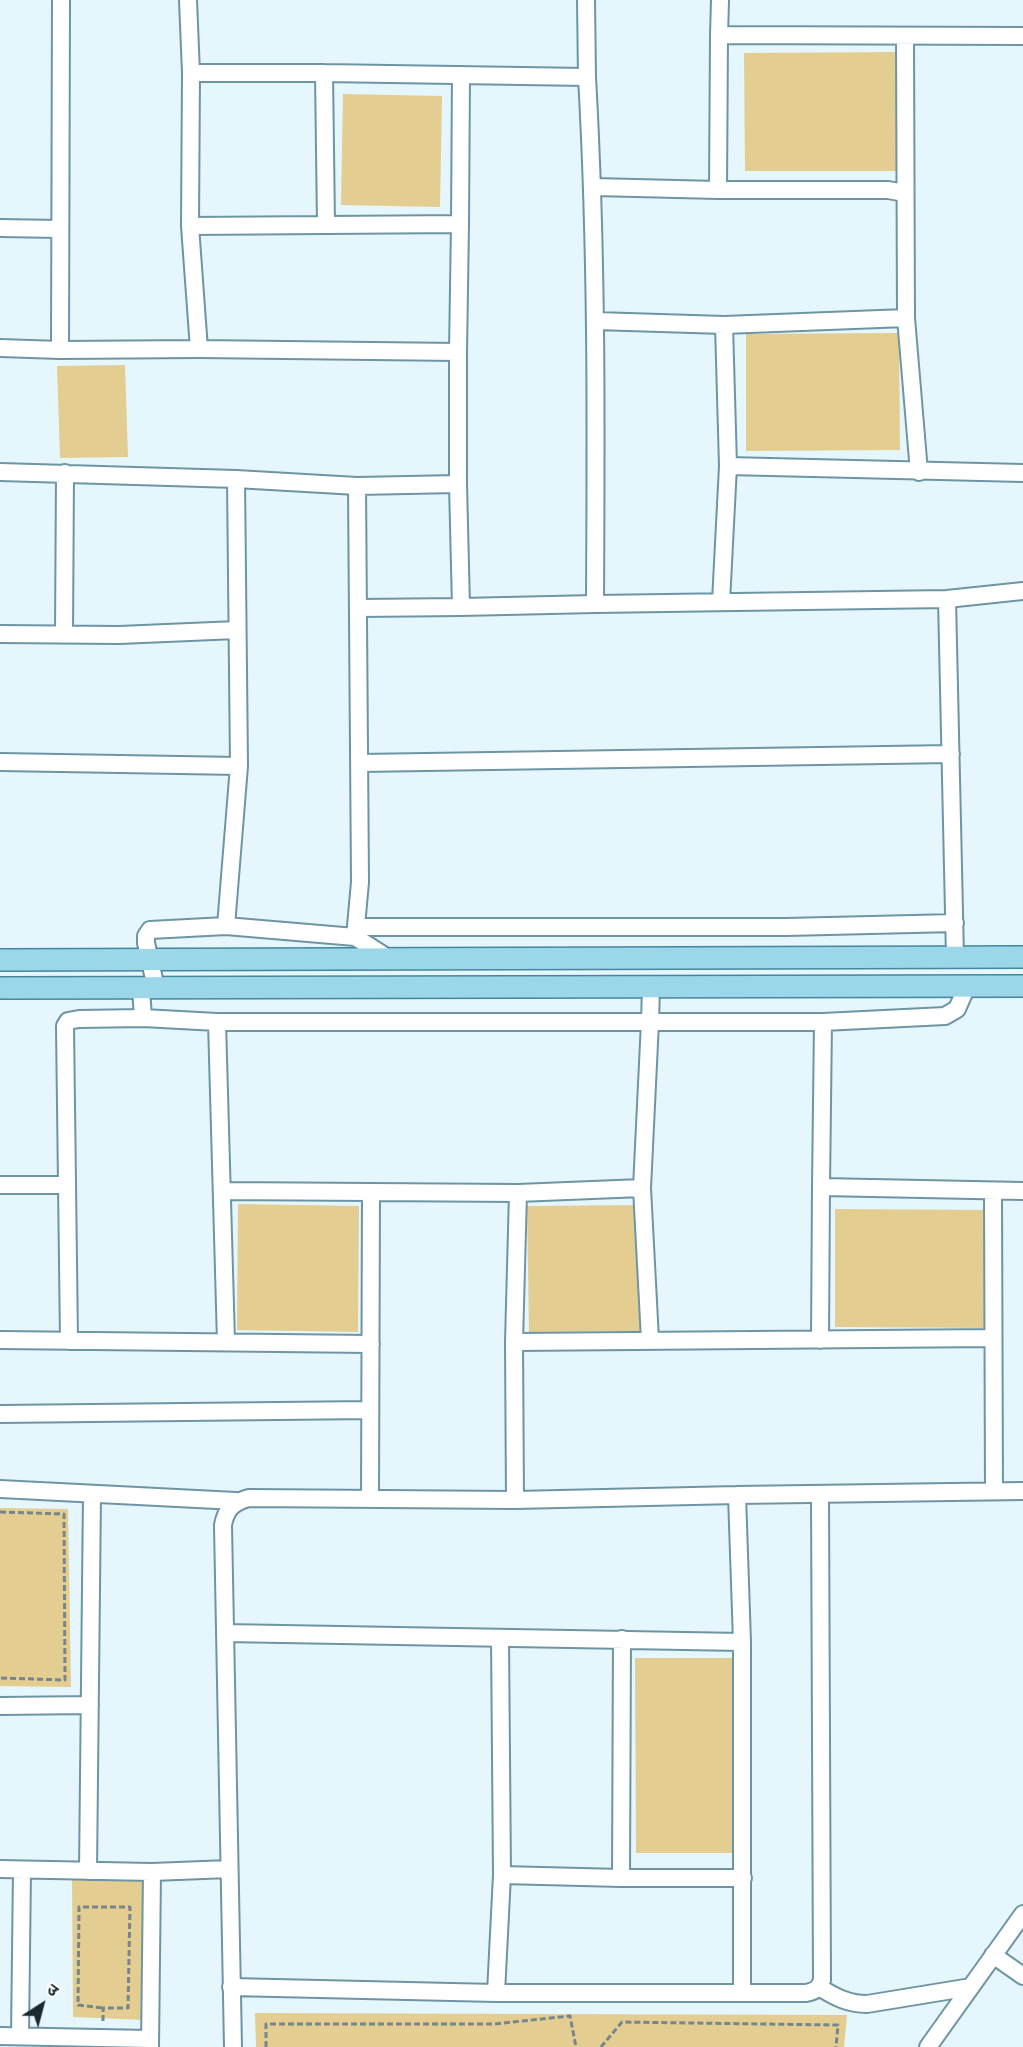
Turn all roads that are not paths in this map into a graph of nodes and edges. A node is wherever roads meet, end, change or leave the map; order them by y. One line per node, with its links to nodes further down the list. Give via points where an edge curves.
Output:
1 (61, 0): 19 (street)
2 (188, 0): 8 (street)
3 (586, 0): 11 (street)
4 (720, 0): 5 (street)
5 (719, 35): 6 (street); 13 (street)
6 (905, 36): 7 (street); 14 (street)
7 (1023, 36)
8 (191, 73): 9 (street); 17 (street)
9 (324, 73): 10 (street); 16 (street)
10 (461, 75): 11 (street); 15 (street)
11 (587, 77): 12 (street)
12 (594, 187): 13 (street); 21 (street)
13 (718, 190): 14 (street)
14 (905, 193): 20 (street)
15 (460, 224): 16 (street); 26 (street)
16 (326, 225): 17 (street)
17 (190, 226): 24 (street)
18 (0, 228): 19 (street)
19 (60, 229): 25 (street)
20 (906, 318): 22 (street); 29 (street)
21 (596, 321): 22 (street); 38 (street)
22 (724, 325): 27 (street)
23 (0, 348): 25 (street)
24 (199, 349): 25 (street); 26 (street)
25 (60, 350)
26 (458, 352): 33 (street)
27 (728, 466): 29 (street); 37 (street)
28 (0, 471): 30 (street)
29 (919, 472): 31 (street)
30 (65, 473): 32 (street); 43 (street)
31 (1023, 473)
32 (236, 479): 34 (street); 41 (street)
33 (458, 484): 34 (street); 39 (street)
34 (357, 486): 40 (street)
35 (1023, 591): 36 (street)
36 (947, 599): 37 (street); 44 (street)
37 (721, 602): 38 (street)
38 (595, 604): 39 (street)
39 (461, 607): 40 (street)
40 (359, 608): 46 (street)
41 (237, 630): 43 (street); 47 (street)
42 (0, 634): 43 (street)
43 (64, 635)
44 (951, 754): 46 (street); 48 (street)
45 (0, 762): 47 (street)
46 (360, 763): 50 (street, via 360,882)
47 (238, 766): 49 (street)
48 (955, 923): 50 (street); 51 (street)
49 (226, 926): 50 (street); 53 (street, via 150,930 146,936)
50 (355, 932): 54 (street)
51 (955, 957): 52 (main road); 54 (main road)
52 (1023, 957)
53 (149, 958): 54 (main road); 55 (main road); 60 (street)
54 (388, 958)
55 (0, 960)
56 (967, 986): 57 (main road); 58 (main road); 64 (street, via 957,1009 945,1016)
57 (1023, 986)
58 (651, 987): 60 (main road); 63 (street)
59 (0, 988): 60 (main road)
60 (148, 988): 61 (street)
61 (143, 1018): 62 (street); 66 (street, via 79,1018 65,1026)
62 (217, 1022): 63 (street); 69 (street)
63 (650, 1022): 64 (street); 68 (street)
64 (823, 1022): 67 (street)
65 (0, 1185): 66 (street)
66 (66, 1185): 78 (street)
67 (821, 1187): 70 (street); 77 (street)
68 (642, 1188): 73 (street); 76 (street)
69 (222, 1191): 72 (street); 80 (street)
70 (993, 1191): 71 (street); 74 (street)
71 (1023, 1191)
72 (372, 1192): 73 (street); 81 (street)
73 (518, 1193): 79 (street)
74 (993, 1338): 77 (street); 85 (street)
75 (0, 1340): 78 (street)
76 (650, 1340): 77 (street); 79 (street)
77 (820, 1340)
78 (69, 1341): 80 (street)
79 (514, 1341): 91 (street)
80 (226, 1342): 81 (street)
81 (371, 1344): 82 (street)
82 (370, 1410): 83 (street); 90 (street)
83 (0, 1414)
84 (0, 1489): 87 (street)
85 (994, 1491): 86 (street); 88 (street)
86 (1023, 1491)
87 (92, 1494): 92 (street); 97 (street)
88 (820, 1494): 89 (street); 111 (street)
89 (737, 1495): 91 (street); 96 (street)
90 (370, 1499): 91 (street); 92 (street)
91 (515, 1500)
92 (236, 1501): 93 (street, via 226,1512 223,1525)
93 (225, 1633): 94 (street); 101 (street)
94 (500, 1638): 95 (street); 104 (street)
95 (622, 1639): 96 (street); 105 (street)
96 (742, 1642): 106 (street)
97 (90, 1705): 98 (street); 102 (street)
98 (0, 1706)
99 (0, 1869): 100 (street)
100 (22, 1869): 102 (street); 116 (street)
101 (229, 1869): 103 (street); 112 (street)
102 (88, 1870): 103 (street)
103 (152, 1872): 117 (street)
104 (502, 1875): 105 (street); 114 (street)
105 (621, 1878): 106 (street)
106 (743, 1878): 113 (street)
107 (1023, 1914): 108 (street)
108 (993, 1955): 109 (street); 110 (street)
109 (1023, 1976)
110 (971, 1986): 111 (street, via 860,2004 840,2000); 119 (street)
111 (819, 1987): 113 (street, via 806,1993)
112 (231, 1988): 114 (street); 118 (street)
113 (742, 1992): 114 (street)
114 (496, 1993)
115 (0, 2036): 116 (street)
116 (20, 2037): 117 (street)
117 (150, 2043)
118 (233, 2047)
119 (928, 2047)

